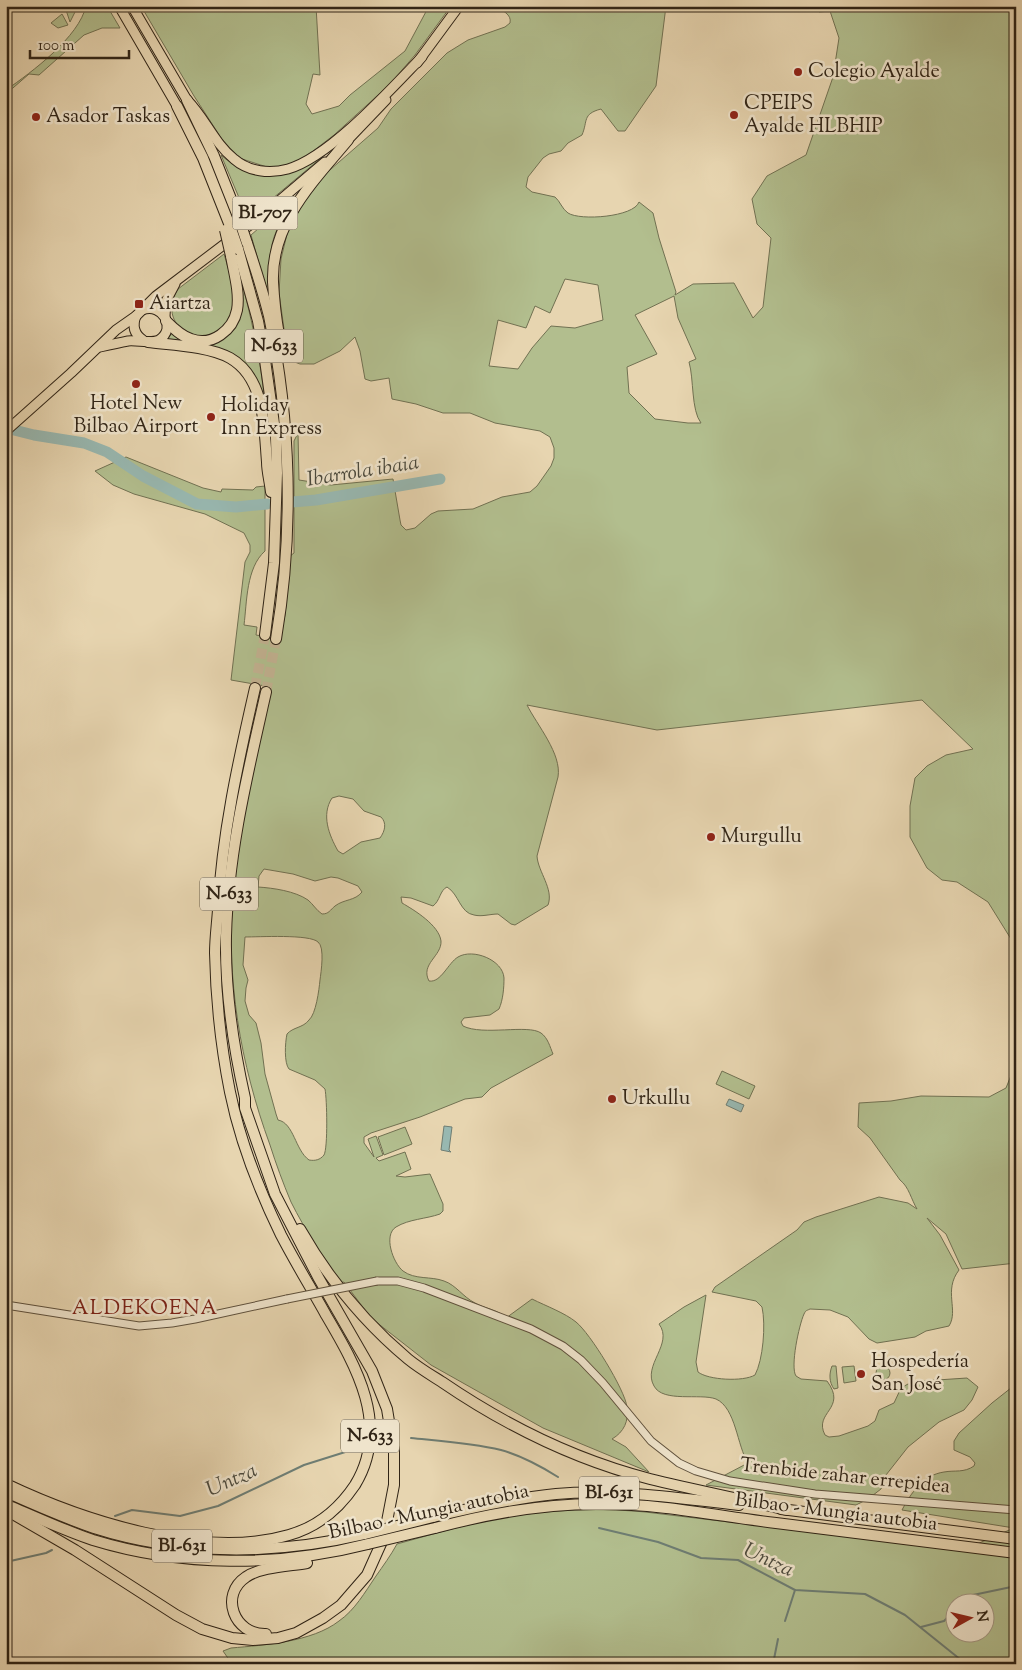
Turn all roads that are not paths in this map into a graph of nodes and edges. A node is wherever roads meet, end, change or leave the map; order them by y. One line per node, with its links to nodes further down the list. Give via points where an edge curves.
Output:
1 (119, 6): 6 (main road)
2 (132, 6): 5 (main road)
3 (459, 6): 4 (main road, BI-707)
4 (422, 57): 5 (main road, via 363,116 319,153 273,172 258,171 235,160); 7 (main road, BI-707)
5 (187, 100): 15 (highway, N-633, bridge, via 239,219 269,316)
6 (177, 106): 8 (highway, N-633, bridge, via 203,158)
7 (348, 140): 9 (main road, BI-707, via 294,189); 15 (highway, via 297,202 287,218 277,248 273,281 286,382)
8 (234, 253): 11 (highway, via 237,307 229,328 214,339 191,340 172,328); 16 (highway, N-633, via 258,321 276,438)
9 (177, 281): 10 (main road, BI-707); 11 (main road, BI-707, via 166,301)
10 (138, 314): 11 (main road, via 153,308); 12 (main road, via 134,330); 13 (main road, BI-707)
11 (165, 318): 12 (main road, BI-707, via 166,330 161,338)
12 (145, 341): 13 (main road, BI-707); 16 (highway, via 220,354 231,359 253,382 264,426)
13 (100, 347): 14 (main road, BI-707)
14 (9, 428)
15 (287, 451): 18 (highway, N-633, via 286,550)
16 (274, 563): 17 (highway, N-633)
17 (265, 635)
18 (276, 639)
19 (255, 688): 21 (highway, N-633, via 220,866 215,951)
20 (266, 692): 22 (highway, N-633, via 231,864 227,911 227,980)
21 (222, 1038): 23 (highway, N-633, via 246,1136 276,1210); 25 (highway, N-633, via 238,1125 258,1183 283,1238 359,1374 366,1394 370,1435 358,1479 342,1502 310,1527 262,1541 237,1542 205,1542 126,1529 97,1521)
22 (245, 1098): 23 (highway, N-633, via 245,1108 275,1194); 29 (highway, via 280,1190 311,1247 356,1308 408,1359 478,1406 558,1446 649,1479)
23 (318, 1278): 35 (highway, N-633, via 363,1354 381,1392 394,1452 394,1485 384,1537 367,1575 341,1605)
24 (6, 1305): 30 (street, Trenbide zahar errepidea, bridge, via 139,1326 195,1319 377,1281 398,1281 531,1329 563,1346 603,1383 651,1441 679,1463 696,1471 730,1481 808,1493)
25 (6, 1484)
26 (6, 1492): 31 (highway, Bilbao - Mungia autobia / BI-631, via 94,1528 132,1538 202,1549 236,1551)
27 (6, 1504): 33 (highway, Bilbao - Mungia autobia / BI-631, via 92,1540 196,1560 298,1558)
28 (6, 1510): 35 (highway, via 202,1629 253,1640 278,1638)
29 (786, 1510): 31 (highway, Bilbao - Mungia autobia / BI-631, bridge, via 672,1497 558,1494 517,1498 433,1517); 32 (highway, Bilbao - Mungia autobia / BI-631)
30 (1016, 1510)
31 (367, 1539): 33 (highway, Bilbao - Mungia autobia / BI-631); 34 (highway, Bilbao - Mungia autobia / BI-631, bridge, via 435,1528 496,1513 604,1504 656,1507)
32 (1016, 1539)
33 (339, 1552): 35 (highway, via 329,1558 256,1572 236,1588 232,1606 243,1628 262,1635)
34 (1016, 1553)
35 (303, 1628)

